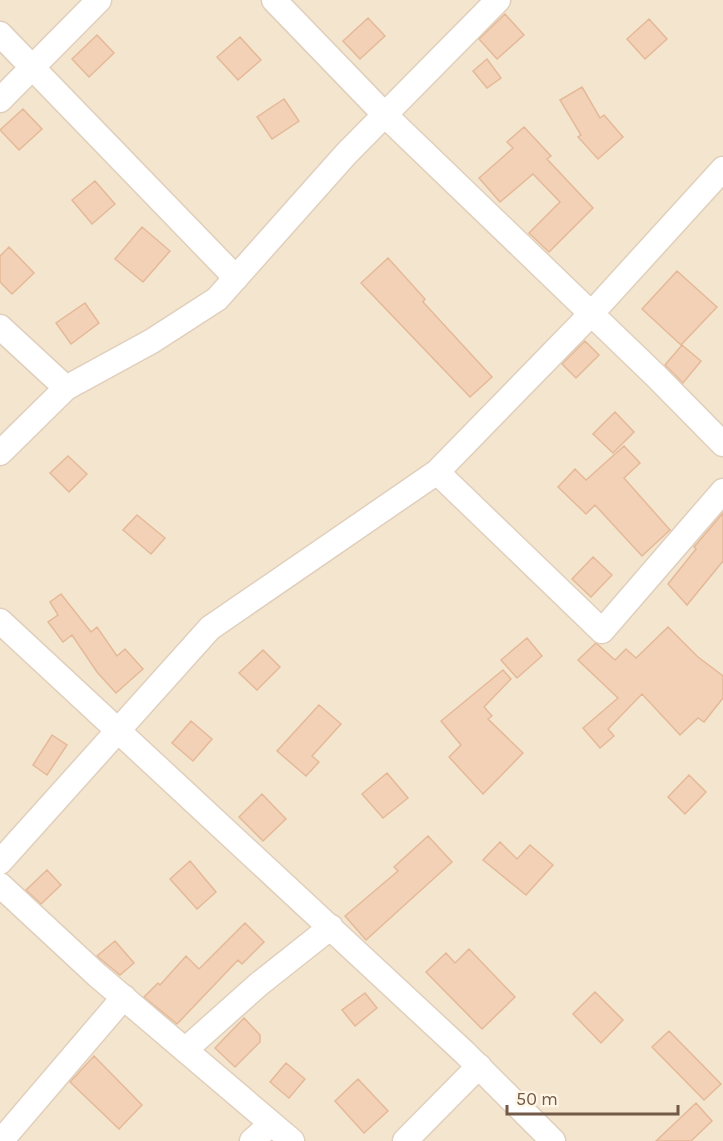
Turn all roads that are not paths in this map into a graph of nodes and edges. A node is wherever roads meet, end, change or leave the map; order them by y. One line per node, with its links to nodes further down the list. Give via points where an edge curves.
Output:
1 (99, 0): 5 (street)
2 (274, 0): 7 (street)
3 (498, 0): 7 (street)
4 (0, 34): 5 (street)
5 (32, 67): 6 (street); 9 (street)
6 (0, 100)
7 (384, 115): 9 (street); 10 (street)
8 (723, 169): 10 (street)
9 (236, 278): 12 (street, via 217,299 152,341)
10 (591, 314): 13 (street); 15 (street)
11 (0, 327): 12 (street)
12 (66, 388): 14 (street)
13 (723, 444)
14 (0, 453)
15 (437, 472): 16 (street, via 602,631); 18 (street, via 210,628)
16 (723, 491)
17 (0, 621): 18 (street)
18 (120, 730): 19 (street); 21 (street)
19 (0, 862)
20 (0, 885): 22 (street)
21 (331, 927): 23 (street); 24 (street)
22 (124, 997): 23 (street); 26 (street)
23 (185, 1050): 25 (street)
24 (479, 1066): 29 (street); 30 (street)
25 (271, 1124): 27 (street); 28 (street)
26 (1, 1141)
27 (252, 1141)
28 (292, 1141)
29 (405, 1141)
30 (553, 1141)

